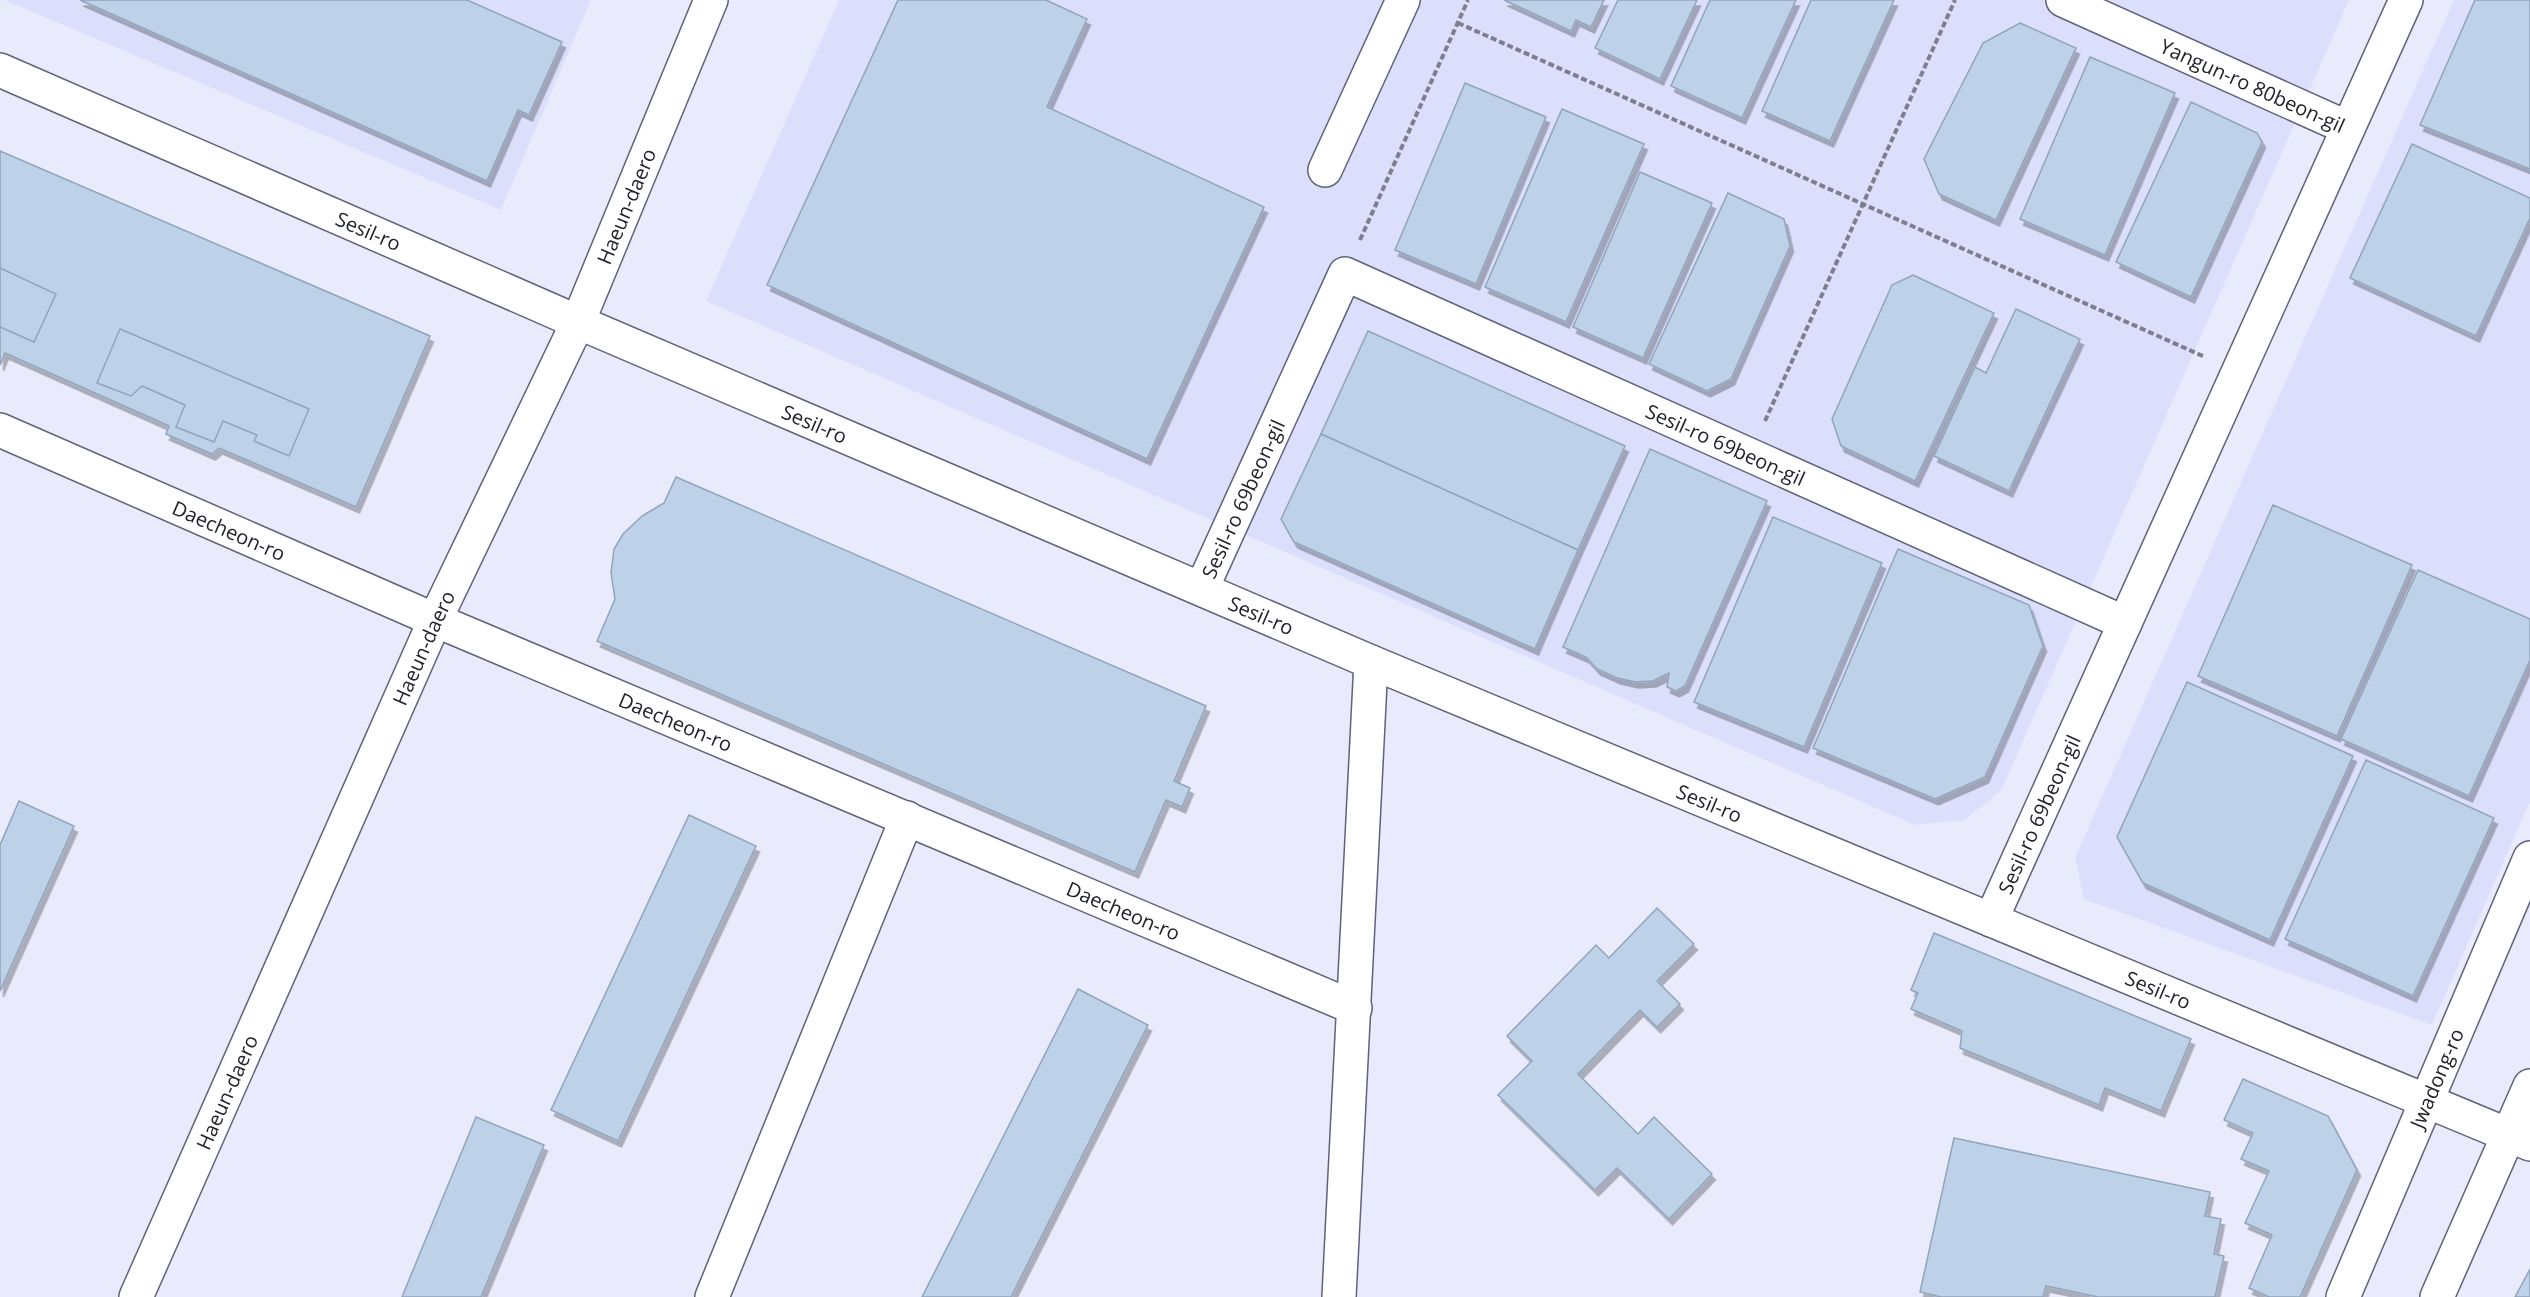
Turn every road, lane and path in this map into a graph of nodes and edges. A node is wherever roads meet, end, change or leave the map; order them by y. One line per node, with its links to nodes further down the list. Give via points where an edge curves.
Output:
1 (711, 0): 13 (street, Haeun-daero)
2 (1403, 0): 10 (street)
3 (1468, 0): 7 (path)
4 (1955, 0): 11 (path)
5 (2063, 0): 9 (street, Yangun-ro 80beon-gil)
6 (2406, 0): 9 (street, Yangun-ro 80beon-gil)
7 (1458, 23): 11 (path); 12 (path)
8 (0, 70): 13 (street, Sesil-ro)
9 (2348, 128): 14 (street)
10 (1325, 170)
11 (1863, 204): 14 (path); 16 (path)
12 (1345, 274): 16 (street, Sesil-ro 69beon-gil); 17 (street, Sesil-ro 69beon-gil)
13 (578, 322): 17 (street, Sesil-ro); 18 (street, Haeun-daero)
14 (2238, 372): 19 (street)
15 (0, 430): 18 (street, Daecheon-ro)
16 (1750, 454): 19 (street, Sesil-ro 69beon-gil)
17 (1202, 588): 20 (street, Sesil-ro)
18 (435, 620): 21 (street, Daecheon-ro); 28 (street, Haeun-daero)
19 (2125, 623): 23 (street, Sesil-ro 69beon-gil)
20 (1371, 662): 23 (street, Sesil-ro); 24 (street)
21 (907, 818): 24 (street, Daecheon-ro); 29 (street)
22 (2530, 858): 26 (street, Jwadong-ro)
23 (1991, 920): 26 (street, Sesil-ro)
24 (1355, 1008): 30 (street)
25 (2530, 1086): 27 (street)
26 (2426, 1102): 27 (street, Sesil-ro); 31 (street, Jwadong-ro)
27 (2519, 1140): 32 (street)
28 (136, 1297)
29 (712, 1297)
30 (1339, 1297)
31 (2343, 1297)
32 (2437, 1297)

